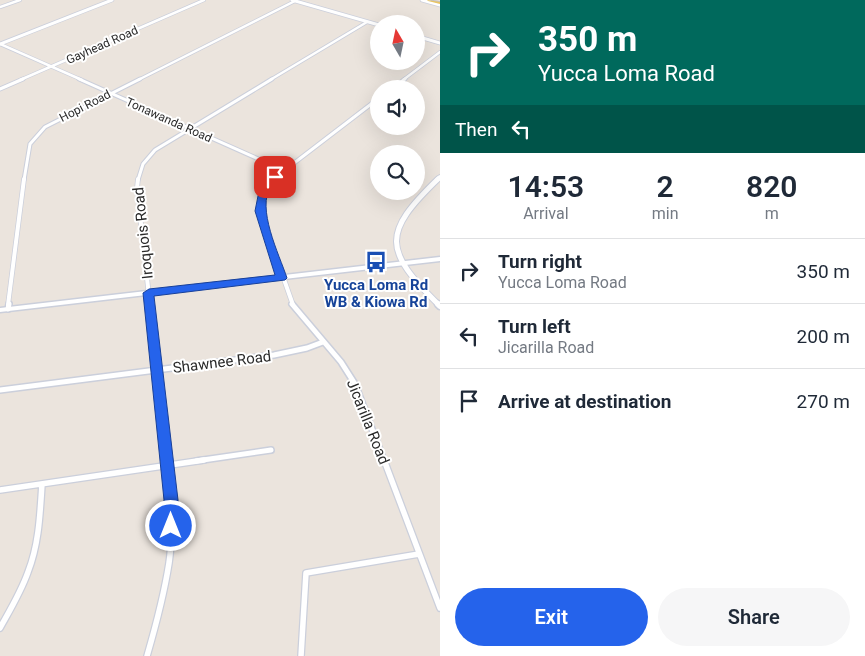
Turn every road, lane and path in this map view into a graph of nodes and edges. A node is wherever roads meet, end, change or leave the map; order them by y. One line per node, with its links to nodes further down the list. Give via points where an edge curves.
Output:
1 (20, 0): 8 (street)
2 (112, 0): 13 (street)
3 (204, 0): 15 (street, Gayhead Road)
4 (294, 0): 9 (street); 18 (street, Hopi Road)
5 (422, 0): 7 (street)
6 (429, 0): 7 (main road)
7 (439, 2)
8 (0, 7)
9 (367, 22): 10 (street); 20 (street, Iroquois Road)
10 (370, 23)
11 (425, 38): 12 (street)
12 (440, 42)
13 (0, 44): 15 (street, Tonawanda Road)
14 (440, 52): 16 (street)
15 (51, 68): 17 (street, Gayhead Road); 18 (street, Tonawanda Road)
16 (404, 80)
17 (0, 89)
18 (110, 94): 20 (street, Tonawanda Road); 28 (street, Hopi Road, via 45,127 30,144)
19 (370, 105): 21 (street, Jicarilla Road)
20 (189, 129): 21 (street, Tonawanda Road); 26 (street, Iroquois Road, via 150,153 137,176)
21 (283, 170): 25 (street, Jicarilla Road, via 268,184 260,211)
22 (440, 177): 24 (street, via 405,213 397,229 396,243)
23 (440, 259): 24 (main road)
24 (403, 263): 25 (main road); 27 (street, via 414,280)
25 (281, 278): 26 (main road); 30 (street, Jicarilla Road, via 292,304)
26 (149, 293): 28 (main road); 31 (street, Iroquois Road)
27 (440, 306)
28 (8, 309): 29 (main road)
29 (0, 310)
30 (323, 342): 31 (street, Shawnee Road, via 274,355); 37 (street, Jicarilla Road, via 355,384)
31 (156, 370): 32 (street, Shawnee Road); 34 (street, Iroquois Road)
32 (0, 390)
33 (271, 450): 34 (street)
34 (167, 466): 35 (street); 40 (street, Iroquois Road, via 171,500 169,561)
35 (42, 484): 36 (street); 39 (street, via 33,557 24,583)
36 (0, 490)
37 (419, 554): 38 (street, Jicarilla Road); 41 (street, via 306,573)
38 (440, 608)
39 (0, 628)
40 (147, 656)
41 (302, 656)

